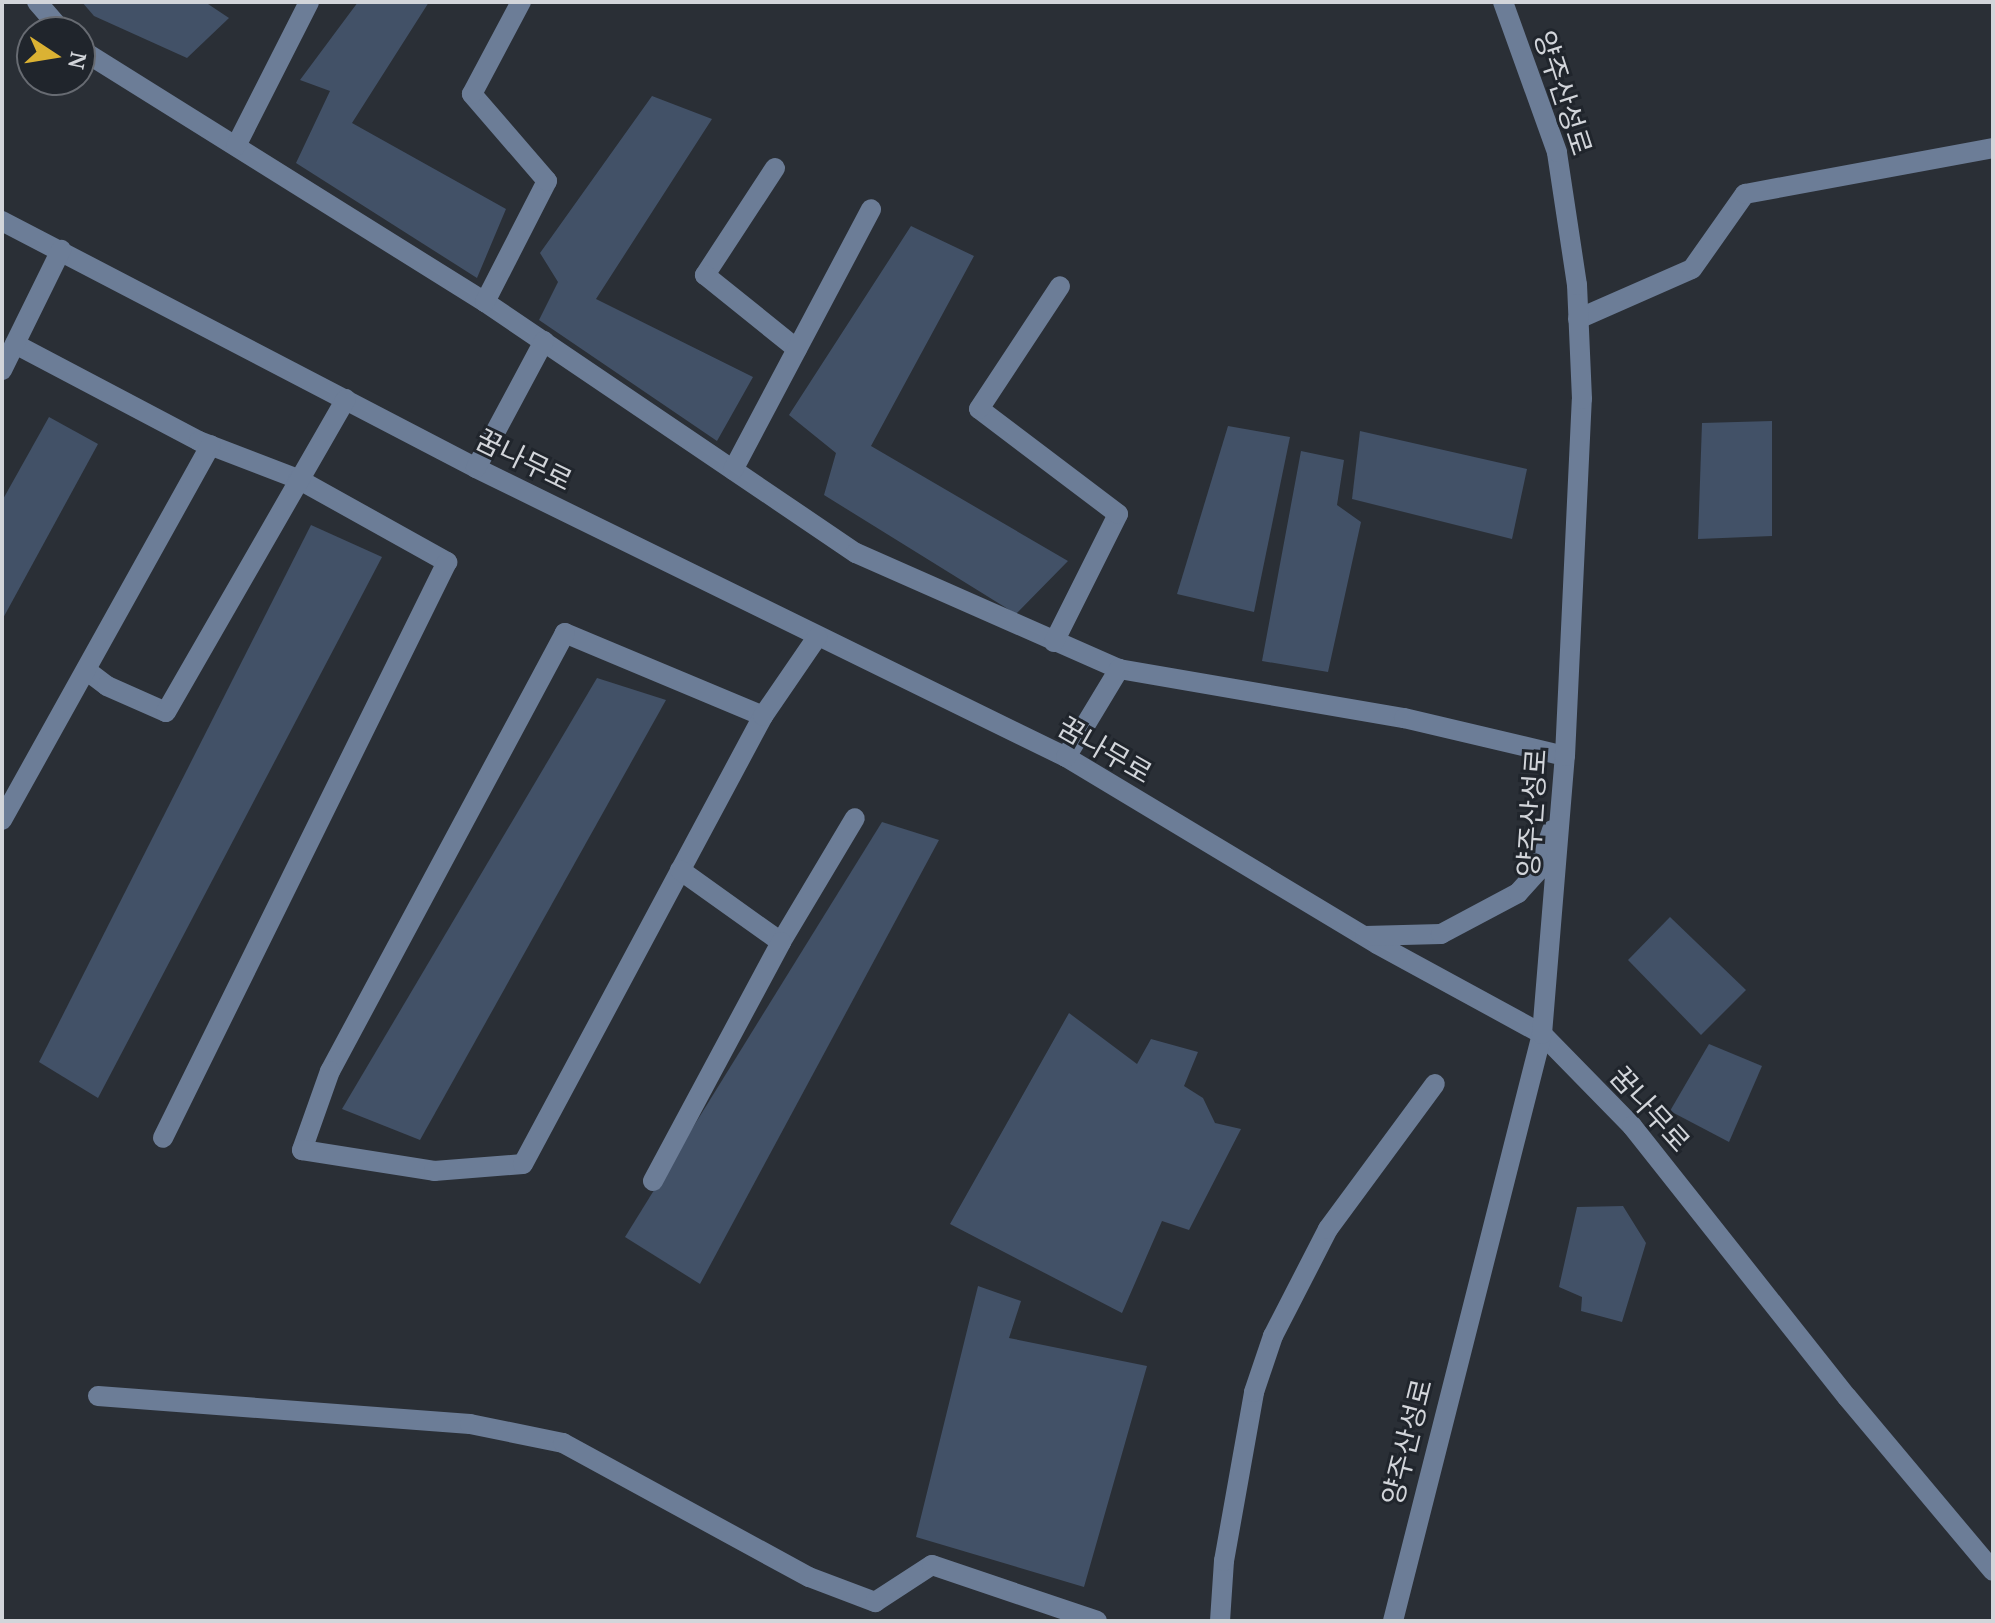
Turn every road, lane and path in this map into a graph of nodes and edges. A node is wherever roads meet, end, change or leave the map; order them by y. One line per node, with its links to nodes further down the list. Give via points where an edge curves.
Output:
1 (309, 2): 5 (street)
2 (521, 2): 12 (street, via 472,94 547,181)
3 (1503, 2): 13 (street, 양주산성로, via 1557,152)
4 (96, 59): 5 (street)
5 (236, 146): 12 (street)
6 (1993, 148): 13 (street, via 1745,194 1692,269)
7 (775, 168): 16 (street, via 705,275)
8 (871, 209): 16 (street)
9 (2, 221): 10 (street, 꿈나무로)
10 (61, 250): 15 (street); 18 (street, 꿈나무로)
11 (1060, 286): 24 (street, via 979,409 1118,514)
12 (485, 302): 14 (street)
13 (1578, 319): 28 (street, 양주산성로, via 1582,399)
14 (544, 341): 20 (street); 21 (street)
15 (15, 344): 17 (street); 19 (street)
16 (797, 349): 21 (street)
17 (2, 370)
18 (346, 399): 20 (street, 꿈나무로); 22 (street)
19 (211, 445): 22 (street); 26 (street)
20 (476, 468): 23 (street, 꿈나무로)
21 (733, 470): 24 (street, via 856,553)
22 (298, 479): 26 (street, via 166,712 107,686); 38 (street, via 447,562)
23 (817, 637): 27 (street); 29 (street, 꿈나무로)
24 (1054, 642): 25 (street)
25 (1119, 669): 28 (street, via 1404,718); 29 (street)
26 (86, 670): 32 (street)
27 (763, 716): 33 (street); 33 (street, via 565,633 330,1071 302,1150 434,1171 523,1164)
28 (1565, 756): 30 (street, 양주산성로)
29 (1066, 757): 34 (street, 꿈나무로)
30 (1561, 804): 34 (street, via 1538,871 1518,893 1441,934); 36 (street, 양주산성로)
31 (855, 818): 35 (street)
32 (2, 820)
33 (680, 870): 35 (street)
34 (1365, 936): 36 (street, 꿈나무로)
35 (781, 942): 39 (street)
36 (1542, 1034): 41 (street, 꿈나무로, via 1632,1126); 44 (street, 양주산성로)
37 (1435, 1084): 43 (street, via 1328,1229 1273,1336 1254,1392 1224,1561)
38 (163, 1138)
39 (653, 1181)
40 (98, 1396): 42 (street, via 470,1424 563,1443 809,1577 875,1602 932,1565)
41 (1993, 1571)
42 (1097, 1621)
43 (1220, 1621)
44 (1393, 1621)

